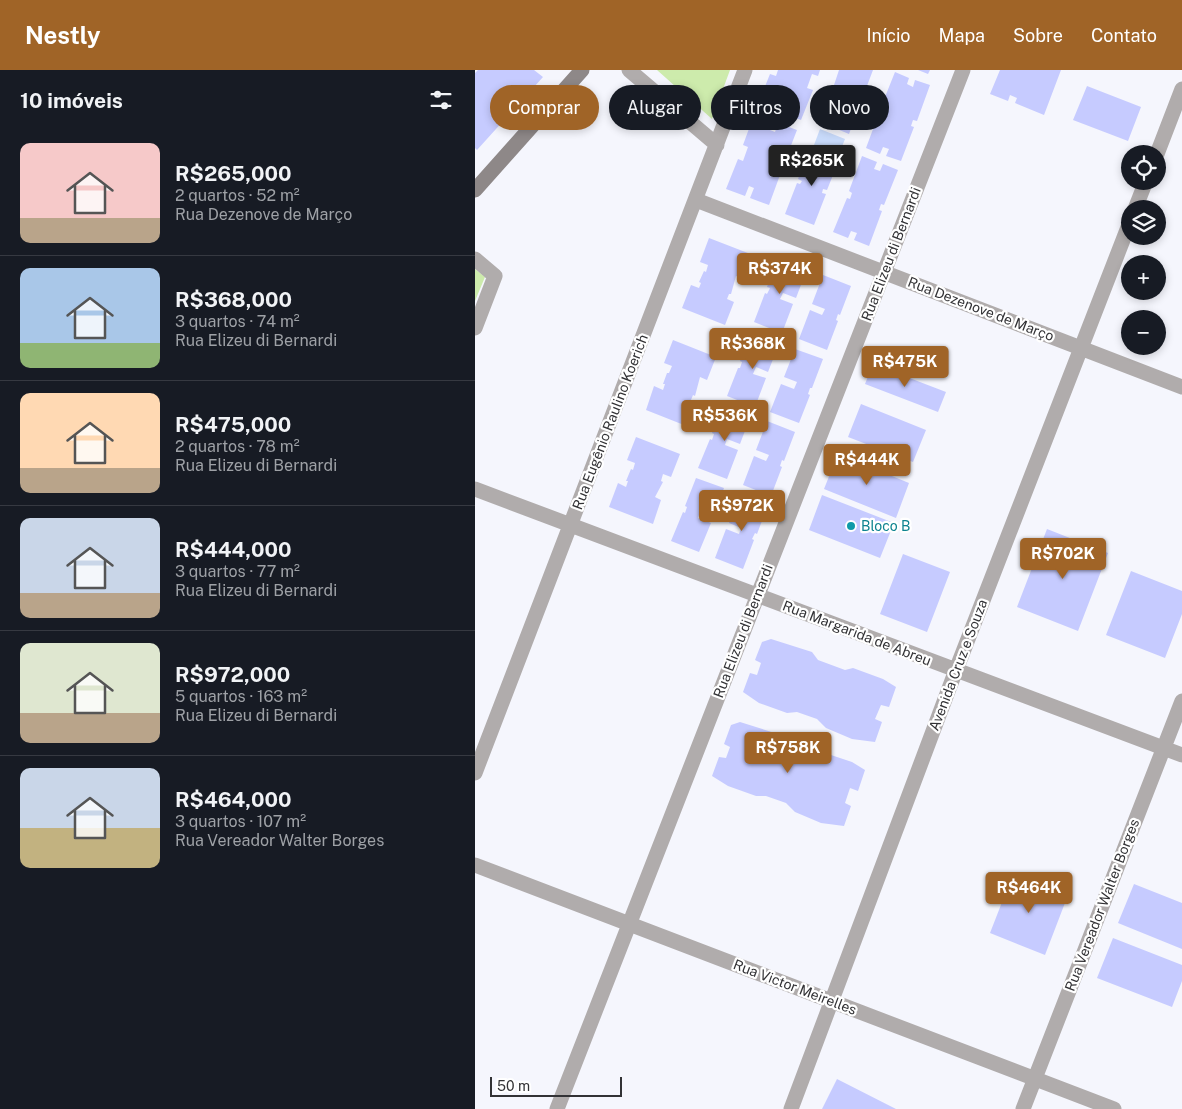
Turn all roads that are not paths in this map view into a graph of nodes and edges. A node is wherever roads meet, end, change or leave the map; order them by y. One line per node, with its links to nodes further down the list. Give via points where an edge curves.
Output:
1 (582, 70): 8 (street)
2 (629, 70): 6 (street)
3 (745, 70): 6 (street, Rua Eugênio Raulino Koerich)
4 (963, 70): 12 (street, Rua Elizeu di Bernardi)
5 (1182, 89): 7 (street)
6 (717, 145): 9 (street, Rua Eugênio Raulino Koerich)
7 (1160, 145)
8 (475, 190)
9 (696, 200): 12 (street, Rua Dezenove de Março); 17 (street, Rua Eugênio Raulino Koerich)
10 (1121, 245): 14 (street, Avenida Cruz e Souza)
11 (475, 259): 13 (street, via 495,276)
12 (884, 272): 14 (street, Rua Dezenove de Março); 18 (street, Rua Elizeu di Bernardi)
13 (475, 328)
14 (1081, 348): 15 (street, Rua Dezenove de Março); 19 (street, Avenida Cruz e Souza)
15 (1182, 386)
16 (475, 489): 17 (street, Rua Margarida de Abreu)
17 (571, 525): 18 (street, Rua Margarida de Abreu); 23 (street, Rua Eugênio Raulino Koerich)
18 (757, 596): 19 (street, Rua Margarida de Abreu); 25 (street, Rua Elizeu di Bernardi)
19 (956, 670): 21 (street, Rua Margarida de Abreu); 26 (street, Avenida Cruz e Souza)
20 (1182, 701): 21 (street, Rua Vereador Walter Borges)
21 (1164, 748): 22 (street, Rua Margarida de Abreu); 27 (street, Rua Vereador Walter Borges)
22 (1182, 755)
23 (475, 773)
24 (475, 865): 25 (street, Rua Victor Meirelles)
25 (629, 924): 26 (street, Rua Victor Meirelles); 28 (street, Rua Elizeu di Bernardi)
26 (832, 1001): 27 (street, Rua Victor Meirelles); 29 (street, Avenida Cruz e Souza)
27 (1035, 1079): 30 (street, Rua Vereador Walter Borges); 31 (street, Rua Victor Meirelles)
28 (557, 1109)
29 (791, 1109)
30 (1023, 1109)
31 (1114, 1109)

